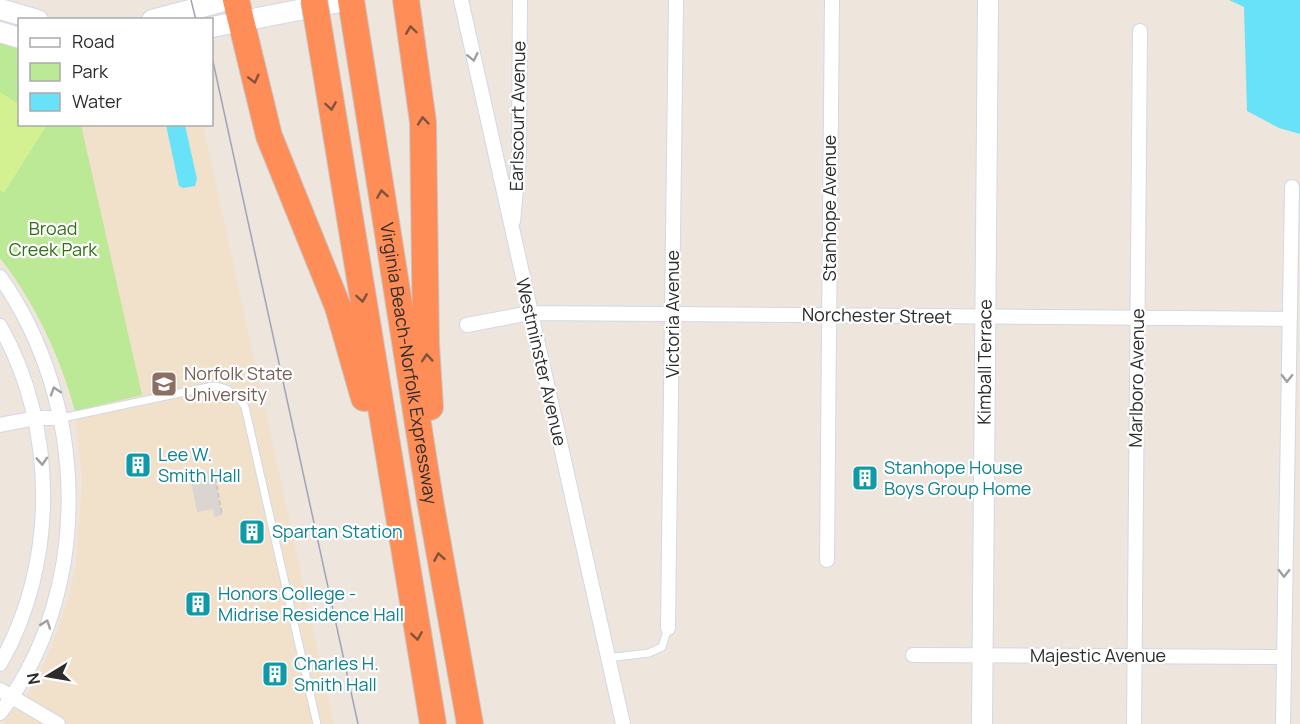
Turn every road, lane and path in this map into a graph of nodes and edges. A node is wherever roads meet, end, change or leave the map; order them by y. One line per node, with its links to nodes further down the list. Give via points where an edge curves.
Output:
1 (228, 0): 13 (street)
2 (314, 0): 34 (highway, Virginia Beach-Norfolk Expressway, one-way to 34, bridge)
3 (350, 0): 11 (street); 33 (highway, Virginia Beach-Norfolk Expressway, one-way to 3)
4 (406, 0): 33 (highway, one-way to 4, via 426,176 423,122)
5 (461, 0): 19 (street, Westminster Avenue, one-way to 19)
6 (520, 0): 19 (street, Earlscourt Avenue, via 519,157)
7 (676, 0): 22 (street, Victoria Avenue)
8 (832, 0): 23 (street, Stanhope Avenue)
9 (988, 0): 24 (street, Kimball Terrace)
10 (0, 9): 12 (street)
11 (238, 11): 14 (street); 34 (highway, one-way to 34, via 269,136 338,307)
12 (31, 18)
13 (160, 18)
14 (213, 26)
15 (1140, 31): 25 (street, Marlboro Avenue)
16 (0, 32): 17 (street)
17 (18, 37)
18 (1292, 187): 26 (street)
19 (512, 232): 21 (street, Westminster Avenue)
20 (0, 278): 30 (street, one-way to 20, via 35,339)
21 (530, 313): 22 (street, Norchester Street); 27 (street, Norchester Street); 42 (street, Westminster Avenue)
22 (674, 315): 23 (street, Norchester Street); 37 (street, Victoria Avenue)
23 (829, 315): 24 (street, Norchester Street); 36 (street, Stanhope Avenue)
24 (985, 317): 25 (street, Norchester Street); 39 (street, Kimball Terrace)
25 (1138, 319): 26 (street, Norchester Street); 40 (street, Marlboro Avenue)
26 (1288, 319): 41 (street, one-way to 41)
27 (467, 325)
28 (0, 326): 29 (street)
29 (36, 418): 30 (street); 31 (street); 43 (street, one-way to 43, via 42,470 40,535 27,600)
30 (62, 418): 44 (street, one-way to 30, via 41,638 63,560 69,493); 47 (lane, via 213,386 225,388 240,398 245,406)
31 (0, 425)
32 (214, 471): 35 (path)
33 (430, 500): 49 (highway, Virginia Beach-Norfolk Expressway, one-way to 33)
34 (394, 502): 48 (highway, Virginia Beach-Norfolk Expressway, one-way to 48)
35 (222, 515)
36 (827, 560)
37 (668, 628): 42 (lane, via 662,647 650,654)
38 (913, 655): 39 (street, Majestic Avenue)
39 (982, 656): 40 (street, Majestic Avenue); 51 (street, Kimball Terrace)
40 (1135, 656): 41 (street, Majestic Avenue); 52 (street, Marlboro Avenue)
41 (1283, 657): 53 (street)
42 (606, 658): 50 (street, Westminster Avenue)
43 (0, 664)
44 (5, 694): 45 (street); 46 (street)
45 (0, 713)
46 (58, 724)
47 (317, 724)
48 (433, 724)
49 (470, 724)
50 (623, 724)
51 (982, 724)
52 (1134, 724)
53 (1283, 724)

